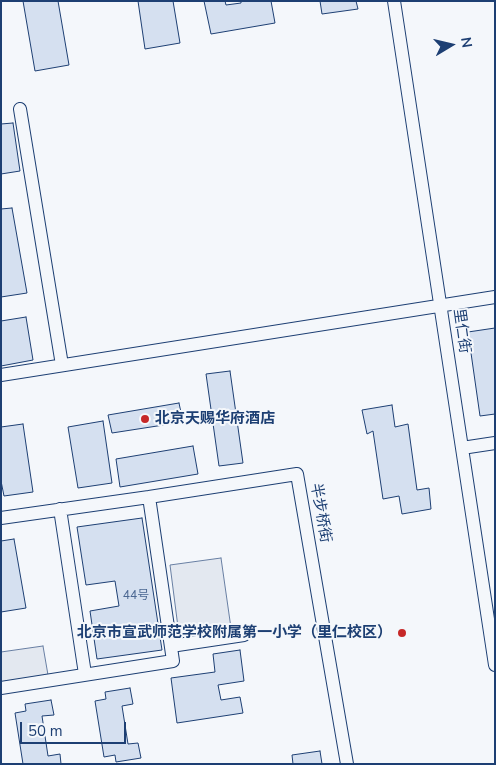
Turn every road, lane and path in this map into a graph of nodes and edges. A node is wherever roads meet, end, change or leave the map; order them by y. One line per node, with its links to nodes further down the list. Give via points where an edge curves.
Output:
1 (394, 1): 4 (street, 里仁街)
2 (20, 109): 5 (street)
3 (495, 297): 4 (street)
4 (441, 305): 5 (street); 8 (street, 里仁街)
5 (62, 365): 6 (street)
6 (1, 375)
7 (495, 443): 8 (street)
8 (462, 448): 12 (street, 里仁街)
9 (149, 497): 10 (street, 半步桥街); 14 (street); 18 (street, 半步桥街, via 296,474)
10 (60, 509): 11 (street, 半步桥街); 16 (street)
11 (1, 518)
12 (489, 600): 15 (street, 里仁街)
13 (244, 635): 14 (street)
14 (171, 646): 16 (street, via 173,660)
15 (495, 666)
16 (85, 674): 17 (street)
17 (1, 688)
18 (347, 764)

